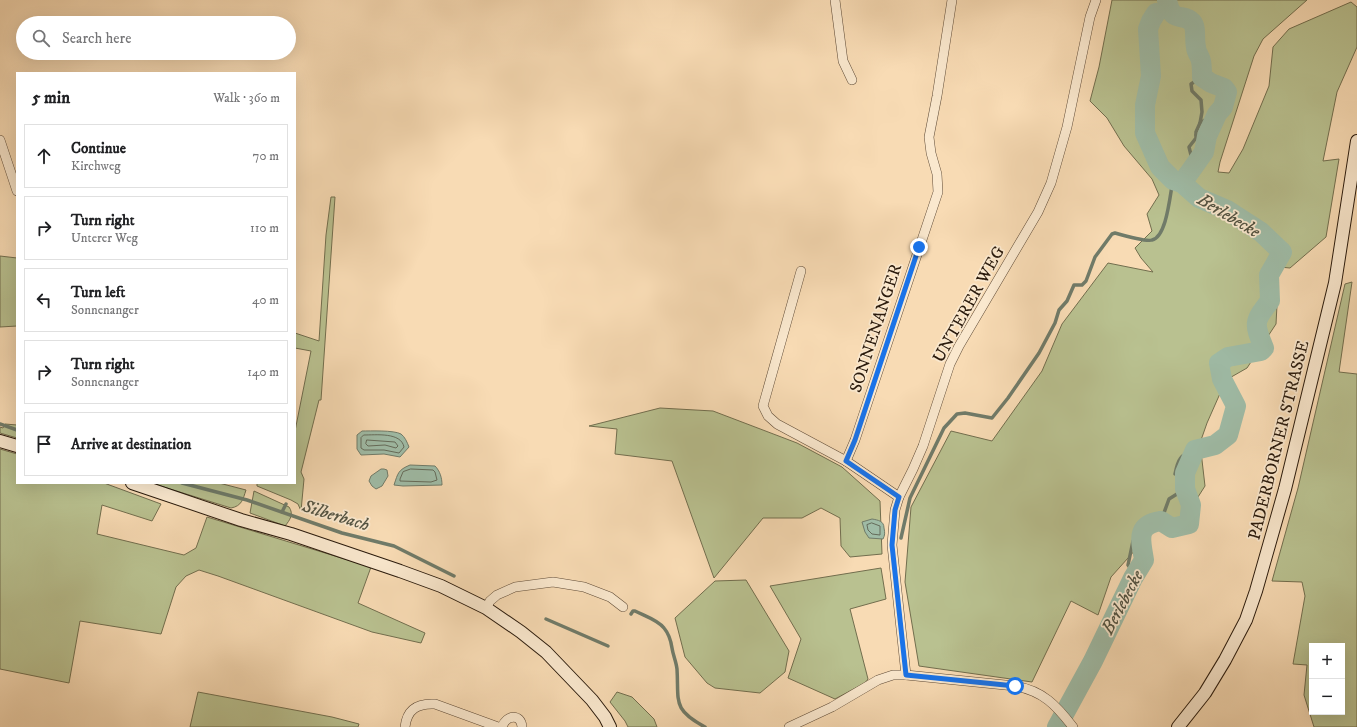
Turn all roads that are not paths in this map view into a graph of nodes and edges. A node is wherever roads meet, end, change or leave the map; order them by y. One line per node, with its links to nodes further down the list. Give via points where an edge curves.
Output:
1 (835, 0): 4 (street, via 843,61)
2 (952, 0): 11 (street, SONNENANGER, via 929,137 938,192)
3 (1096, 0): 13 (street, UNTERER WEG, via 1067,127 1051,183 1038,212 950,364 923,446)
4 (852, 80)
5 (0, 140): 7 (street)
6 (1357, 141): 24 (main road, PADERBORNER STRASSE, via 1335,283 1285,489 1256,591 1246,620 1225,660 1205,693)
7 (16, 188)
8 (801, 271): 11 (street, via 763,406 768,416 777,424)
9 (0, 441): 10 (main road)
10 (16, 446)
11 (846, 461): 13 (street)
12 (135, 484): 15 (main road, via 400,571 441,586)
13 (899, 497): 16 (street, UNTERER WEG, via 895,510 892,545)
14 (623, 607): 15 (street, via 610,597 584,587 553,582 515,586 497,595)
15 (486, 608): 22 (main road, via 546,652 592,700)
16 (906, 675): 17 (street, via 1030,690 1057,707); 23 (street, via 892,675 878,680 832,707)
17 (1072, 726)
18 (405, 727): 19 (street, via 410,711 426,703)
19 (498, 727)
20 (502, 727): 21 (street, via 503,722 513,717 521,722)
21 (522, 727)
22 (610, 727)
23 (789, 727)
24 (1178, 727)

